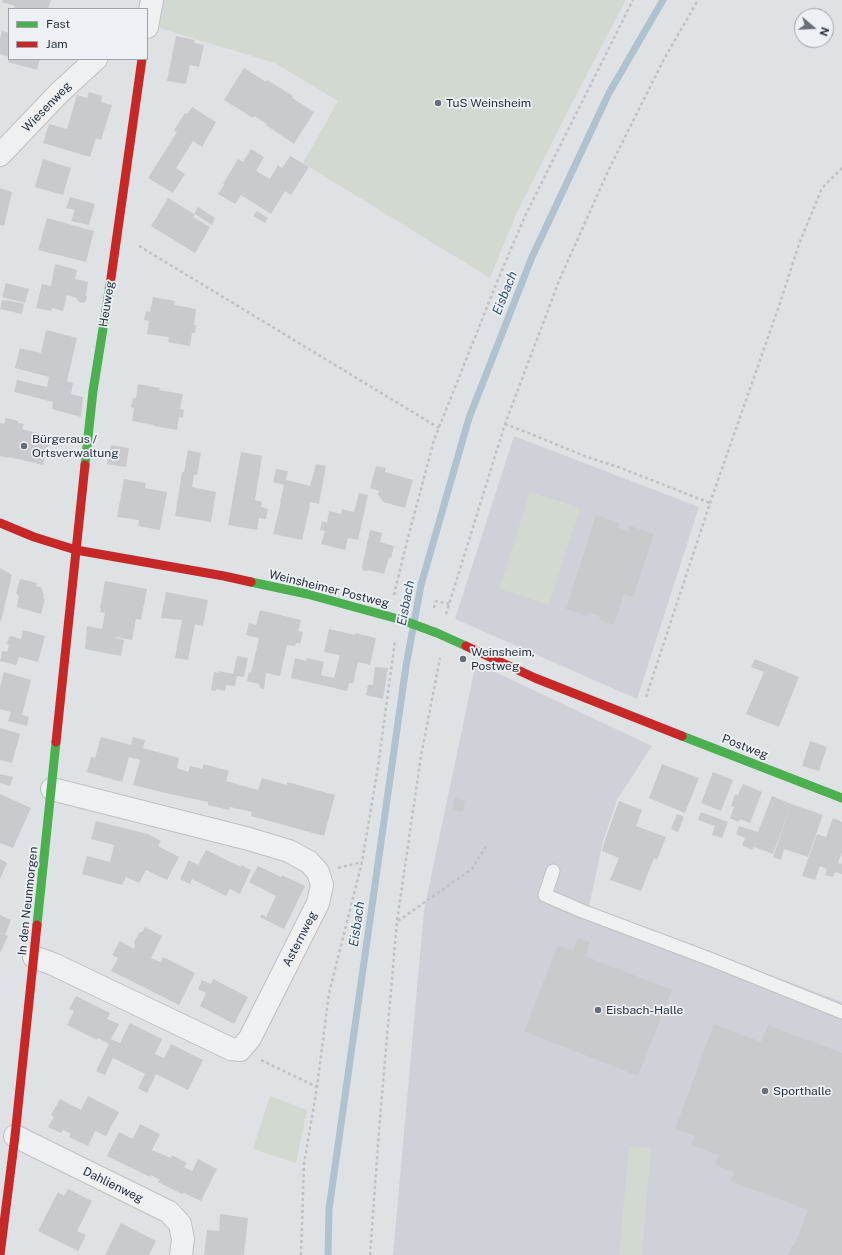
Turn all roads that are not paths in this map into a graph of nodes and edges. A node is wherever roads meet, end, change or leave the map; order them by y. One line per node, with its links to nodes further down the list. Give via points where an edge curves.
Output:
1 (152, 0): 2 (street)
2 (148, 18)
3 (95, 60): 5 (street, Wiesenweg)
4 (142, 60): 7 (street, Heuweg, via 93,391)
5 (0, 155)
6 (0, 523): 7 (street, Weinsheimer Postweg)
7 (76, 550): 8 (street, Weinsheimer Postweg, via 224,576 307,594 402,620 535,678); 9 (street, In den Neunmorgen)
8 (639, 719): 10 (street, Postweg)
9 (52, 788): 12 (street, In den Neunmorgen); 12 (street, Asternweg, via 289,851 308,862 318,872 322,885 318,903 250,1038 240,1050 231,1049)
10 (842, 798)
11 (553, 871): 13 (lane, via 545,895)
12 (34, 957): 14 (street, In den Neunmorgen)
13 (842, 1012)
14 (15, 1136): 15 (street, In den Neunmorgen); 16 (street, Dahlienweg, via 169,1212 180,1224 183,1239)
15 (0, 1255)
16 (181, 1255)

